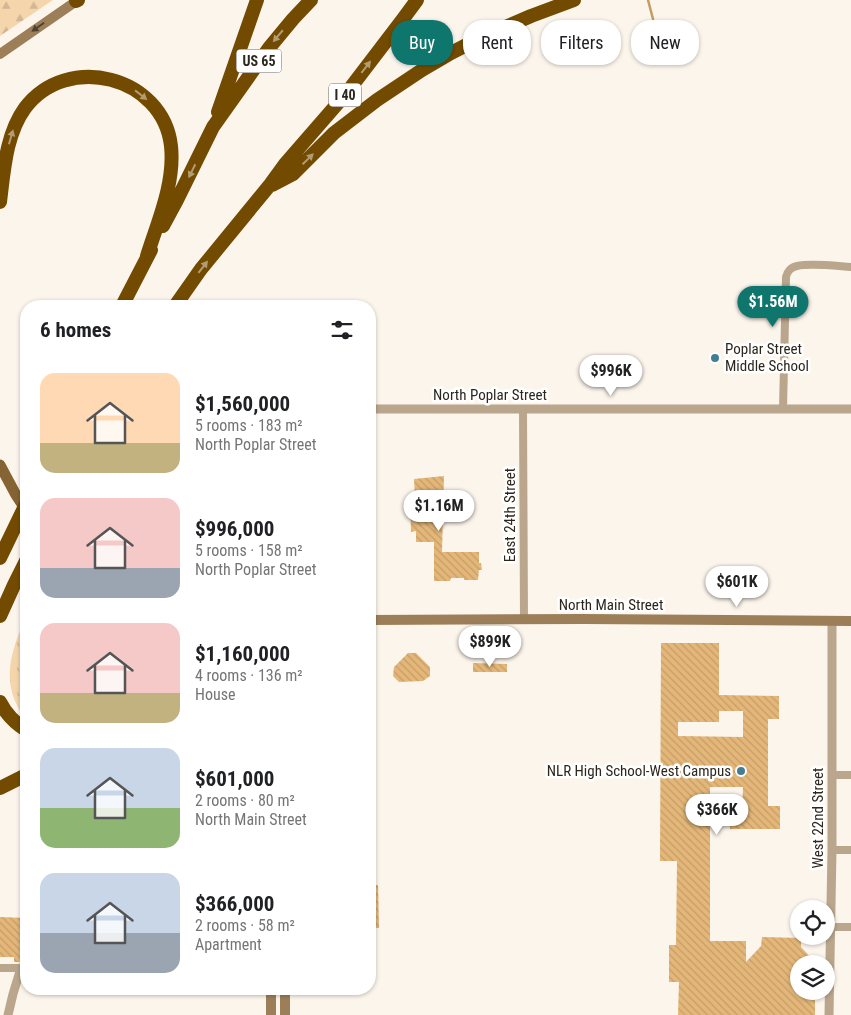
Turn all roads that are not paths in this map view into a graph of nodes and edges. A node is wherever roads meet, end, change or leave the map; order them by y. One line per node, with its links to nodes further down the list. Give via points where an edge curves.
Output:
1 (77, 0): 6 (main road, one-way to 6)
2 (256, 0): 7 (highway)
3 (311, 0): 7 (highway, US 65, one-way to 7, via 268,48)
4 (417, 0): 8 (highway, I 40, one-way to 4, via 345,95)
5 (574, 0): 8 (highway, one-way to 5, via 293,174 334,133 422,70 482,38)
6 (0, 54)
7 (213, 127): 10 (highway, one-way to 10)
8 (269, 186): 13 (highway, I 40, one-way to 8)
9 (0, 202): 10 (highway, one-way to 10, via 12,132 31,101 58,83 82,76 98,76 119,82 138,91 156,109 171,143 168,189)
10 (147, 256): 12 (highway)
11 (851, 267): 16 (street, via 797,266 787,273)
12 (125, 300)
13 (179, 300)
14 (376, 409): 15 (street, North Poplar Street)
15 (523, 409): 16 (street, North Poplar Street); 25 (street, East 24th Street)
16 (783, 409): 17 (street, North Poplar Street)
17 (851, 409)
18 (0, 465): 19 (main road)
19 (20, 502)
20 (20, 516): 21 (highway)
21 (0, 558)
22 (20, 573): 23 (highway)
23 (0, 616)
24 (376, 620): 25 (main road, North Main Street)
25 (524, 620): 26 (main road, North Main Street)
26 (832, 621): 27 (main road, North Main Street); 30 (street, West 22nd Street)
27 (851, 621)
28 (0, 702): 29 (highway)
29 (20, 725)
30 (832, 775): 31 (street); 34 (street, West 22nd Street)
31 (851, 775)
32 (20, 778): 33 (highway)
33 (0, 788)
34 (832, 850): 35 (street); 36 (street, West 22nd Street)
35 (851, 850)
36 (832, 900)
37 (835, 927): 38 (street)
38 (851, 927)
39 (831, 945): 48 (street, West 22nd Street)
40 (0, 968): 41 (street)
41 (20, 968)
42 (20, 978): 45 (street)
43 (271, 995): 46 (main road)
44 (285, 995): 47 (main road)
45 (8, 1015)
46 (271, 1015)
47 (286, 1015)
48 (829, 1015)

